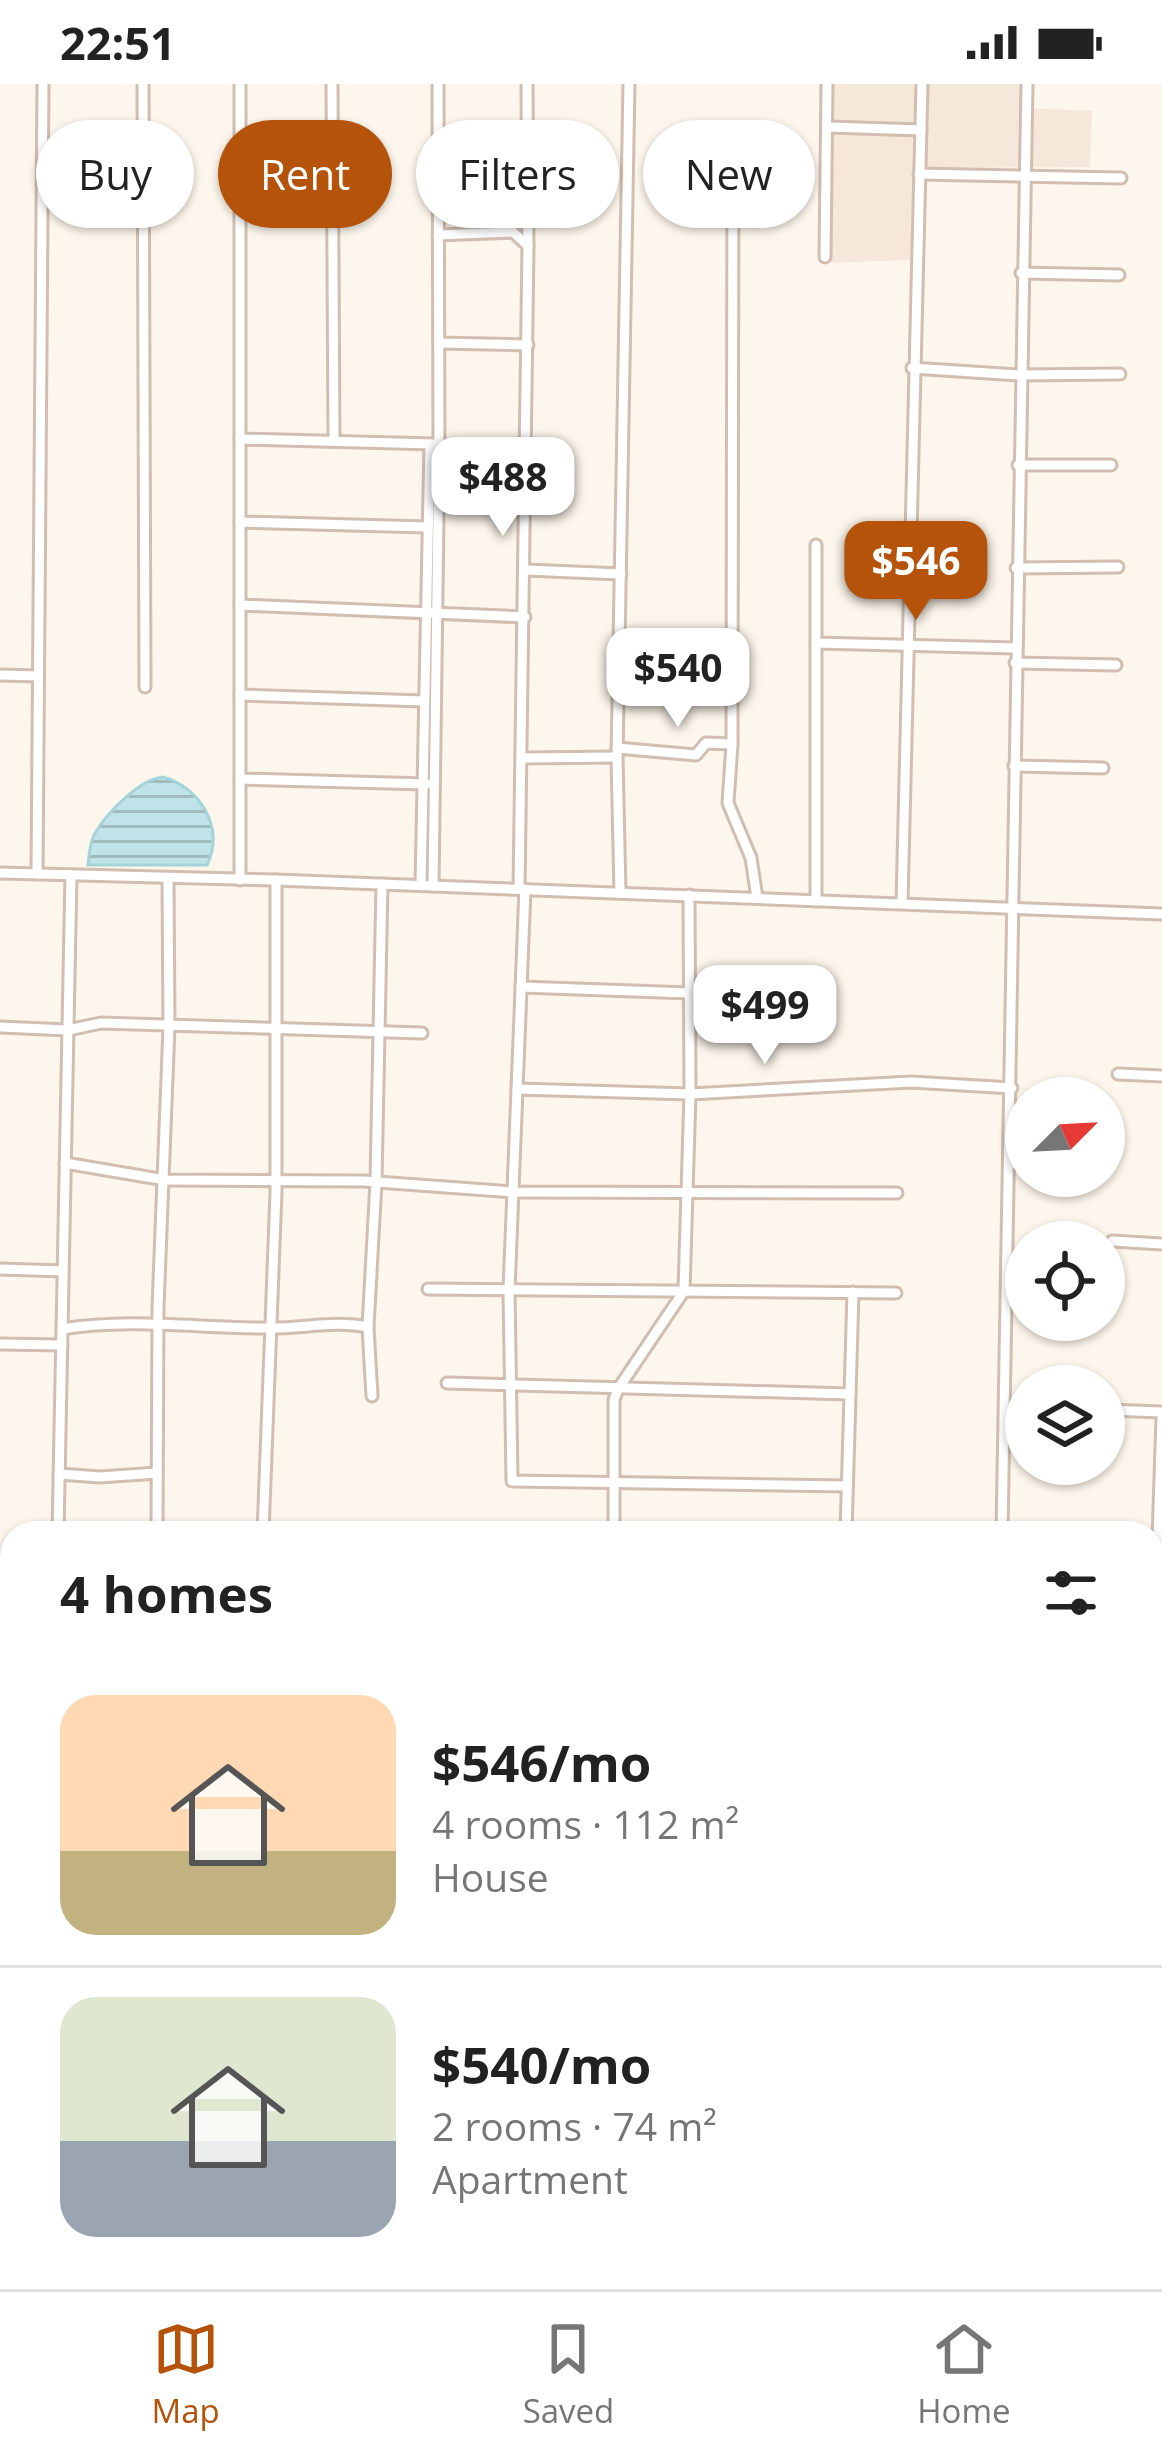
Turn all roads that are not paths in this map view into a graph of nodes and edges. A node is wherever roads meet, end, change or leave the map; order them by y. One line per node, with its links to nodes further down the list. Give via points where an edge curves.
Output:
1 (43, 84): 48 (street)
2 (143, 84): 49 (street)
3 (240, 84): 27 (street)
4 (332, 84): 28 (street)
5 (438, 84): 17 (street)
6 (527, 84): 18 (street)
7 (629, 84): 38 (street)
8 (827, 84): 11 (street)
9 (922, 84): 12 (street)
10 (1027, 84): 14 (street)
11 (828, 127): 12 (street); 19 (street)
12 (921, 130): 13 (street)
13 (919, 174): 14 (street); 24 (street)
14 (1024, 178): 15 (street); 20 (street)
15 (1121, 178)
16 (734, 228): 52 (street)
17 (438, 235): 18 (street, via 513,232); 22 (street)
18 (528, 245): 23 (street)
19 (825, 257)
20 (1021, 273): 21 (street); 26 (street)
21 (1119, 274)
22 (439, 344): 23 (street); 29 (street)
23 (528, 345): 37 (street)
24 (913, 368): 26 (street); 43 (street)
25 (1120, 374): 26 (street)
26 (1019, 375): 30 (street)
27 (240, 439): 28 (street); 32 (street)
28 (334, 441): 29 (street)
29 (435, 444): 33 (street); 40 (street)
30 (1018, 465): 31 (street); 36 (street)
31 (1111, 465)
32 (240, 523): 33 (street); 39 (street)
33 (428, 527): 40 (street)
34 (816, 545): 42 (street)
35 (1118, 566): 36 (street)
36 (1016, 568): 44 (street)
37 (526, 570): 38 (street); 41 (street)
38 (621, 574): 53 (street)
39 (240, 605): 40 (street); 50 (street)
40 (431, 613): 41 (street); 51 (street); 58 (street)
41 (525, 617): 54 (street)
42 (816, 643): 43 (street); 71 (street)
43 (907, 645): 44 (street); 72 (street)
44 (1016, 648): 45 (street)
45 (1015, 663): 46 (street); 55 (street)
46 (1116, 665)
47 (0, 674): 48 (street)
48 (38, 676): 60 (street)
49 (145, 687)
50 (240, 695): 51 (street); 57 (street)
51 (424, 701): 58 (street)
52 (731, 744): 53 (street, via 706,742 696,754); 70 (street, via 728,802)
53 (617, 753): 54 (street); 68 (street)
54 (522, 758): 67 (street)
55 (1014, 766): 56 (street); 73 (street)
56 (1103, 768)
57 (240, 779): 58 (street); 63 (street)
58 (428, 784): 66 (street)
59 (0, 873): 60 (street)
60 (37, 874): 61 (street)
61 (71, 875): 62 (street); 80 (street)
62 (168, 878): 63 (street); 78 (street)
63 (240, 880): 64 (street)
64 (277, 880): 65 (street); 81 (street)
65 (382, 884): 66 (street); 82 (street)
66 (427, 885): 67 (street)
67 (522, 889): 68 (street); 75 (street)
68 (620, 893): 69 (street)
69 (689, 895): 70 (street); 76 (street)
70 (757, 898): 71 (street)
71 (816, 901): 72 (street)
72 (902, 903): 73 (street)
73 (1012, 910): 74 (street); 86 (street)
74 (1162, 914)
75 (520, 987): 76 (street); 88 (street)
76 (689, 993): 77 (street); 89 (street)
77 (814, 993)
78 (169, 1027): 80 (street, via 100,1023); 81 (street); 91 (street)
79 (0, 1028): 80 (street)
80 (68, 1030): 90 (street)
81 (276, 1030): 82 (street); 92 (street)
82 (379, 1032): 83 (street); 93 (street)
83 (422, 1034)
84 (1118, 1074): 85 (street)
85 (1162, 1076)
86 (1012, 1077)
87 (1005, 1088): 89 (street, via 911,1082)
88 (517, 1089): 89 (street); 94 (street)
89 (690, 1094): 95 (street)
90 (65, 1163): 91 (street); 101 (street)
91 (165, 1180): 92 (street); 107 (street)
92 (276, 1180): 93 (street); 110 (street)
93 (376, 1182): 94 (street); 108 (street)
94 (513, 1192): 95 (street); 103 (street)
95 (688, 1192): 96 (street); 104 (street)
96 (897, 1193)
97 (1010, 1197): 129 (street)
98 (1125, 1242): 99 (street)
99 (1162, 1244)
100 (0, 1269): 101 (street)
101 (63, 1270): 109 (street)
102 (428, 1289): 103 (street)
103 (509, 1290): 104 (street); 114 (street)
104 (685, 1292): 105 (street); 115 (street)
105 (853, 1292): 106 (street); 116 (street)
106 (896, 1293)
107 (158, 1324): 109 (street); 110 (street); 120 (street)
108 (368, 1327): 110 (street); 117 (street)
109 (62, 1329): 112 (street)
110 (273, 1329): 126 (street)
111 (0, 1344): 112 (street)
112 (62, 1345): 121 (street)
113 (447, 1383): 114 (street)
114 (513, 1384): 115 (street); 122 (street, via 512,1481)
115 (618, 1388): 116 (street); 122 (street)
116 (850, 1394): 123 (street)
117 (372, 1396)
118 (1125, 1412): 119 (street)
119 (1162, 1415): 130 (street)
120 (157, 1473): 121 (street); 125 (street)
121 (59, 1474): 124 (street)
122 (614, 1485): 123 (street); 127 (street)
123 (847, 1486): 128 (street)
124 (58, 1521)
125 (157, 1521)
126 (264, 1521)
127 (614, 1521)
128 (846, 1521)
129 (1002, 1521)
130 (1159, 1521)

